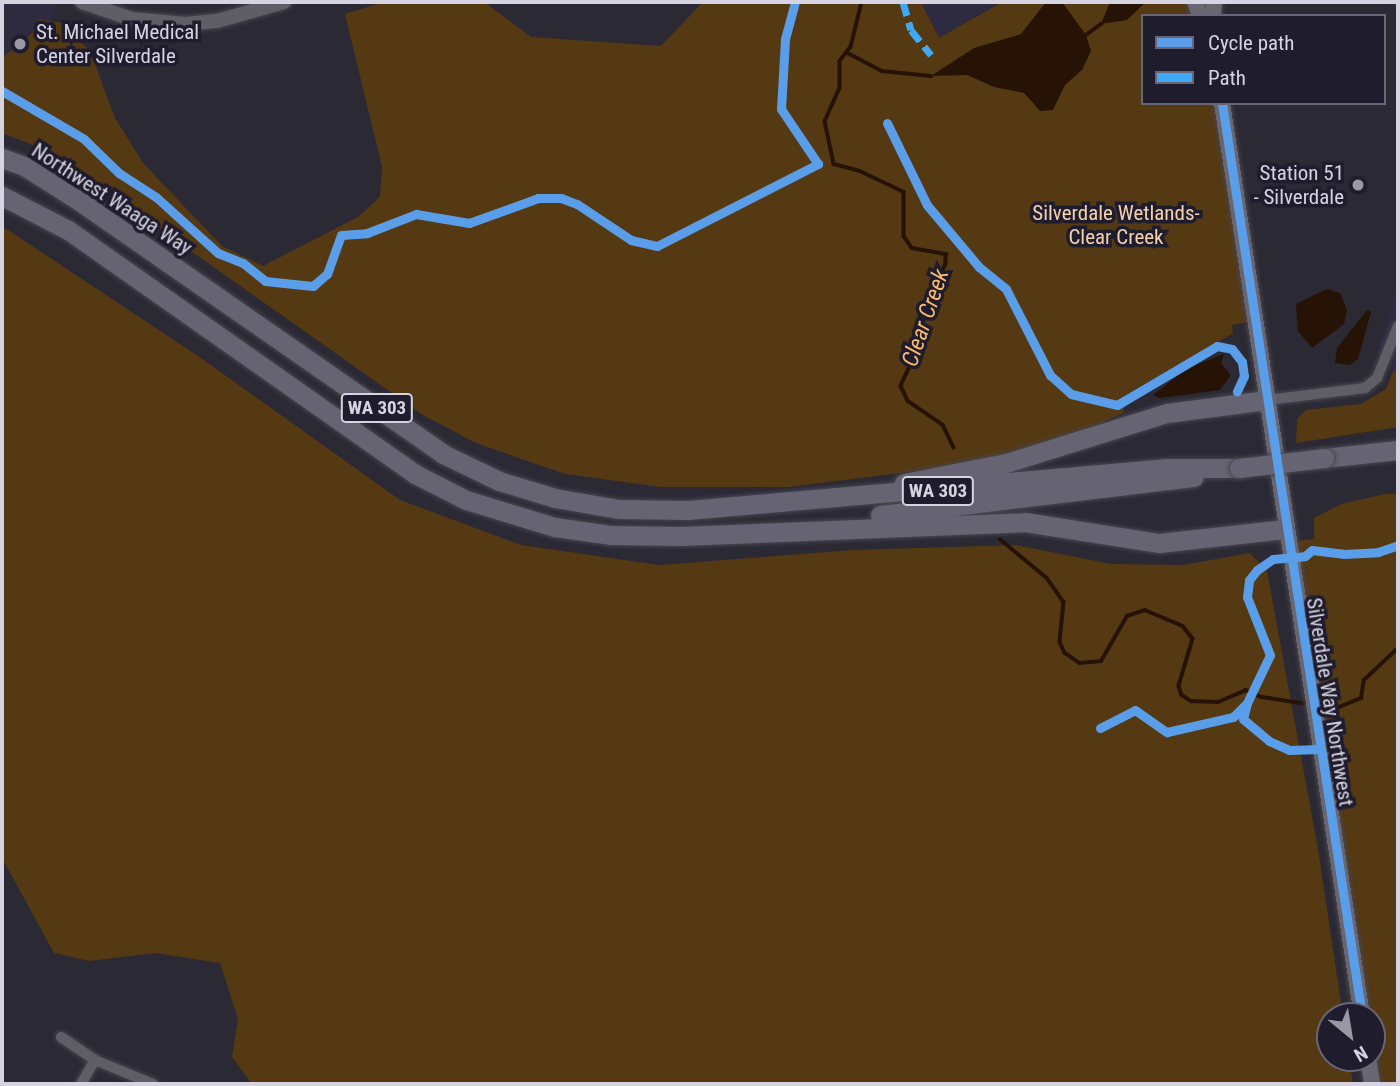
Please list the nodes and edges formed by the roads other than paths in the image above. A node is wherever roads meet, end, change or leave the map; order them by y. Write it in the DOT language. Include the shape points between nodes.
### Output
graph roads {
  1 [pos="82,2"];
  2 [pos="284,2"];
  3 [pos="1222,105"];
  4 [pos="2,158"];
  5 [pos="2,196"];
  6 [pos="1398,326"];
  7 [pos="1267,400"];
  8 [pos="1398,450"];
  9 [pos="1239,468"];
  10 [pos="804,502"];
  11 [pos="1285,529"];
  12 [pos="761,530"];
  13 [pos="1360,1002"];
  14 [pos="61,1037"];
  15 [pos="94,1060"];
  16 [pos="81,1084"];
  17 [pos="153,1084"];
  1 -- 2 [label="street" via="132,19 186,24 217,22"];
  3 -- 7 [label="main road, Silverdale Way Northwest"];
  4 -- 10 [label="highway, Northwest Waaga Way / WA 303" via="24,166 78,200 443,454 499,481 555,498 619,509 688,510"];
  5 -- 12 [label="highway, WA 303" via="68,230 359,439 467,500 555,527 611,535"];
  6 -- 7 [label="street" via="1377,378 1365,388"];
  7 -- 10 [label="highway" via="1167,413 1006,463"];
  7 -- 11 [label="main road, Silverdale Way Northwest"];
  8 -- 9 [label="highway, WA 303, bridge"];
  9 -- 10 [label="highway, WA 303" via="1165,468"];
  9 -- 12 [label="highway, WA 303" via="1164,483"];
  11 -- 12 [label="highway" via="1159,543 1024,522"];
  11 -- 13 [label="main road, Silverdale Way Northwest"];
  14 -- 15 [label="street"];
  15 -- 16 [label="street"];
  15 -- 17 [label="street"];
}
